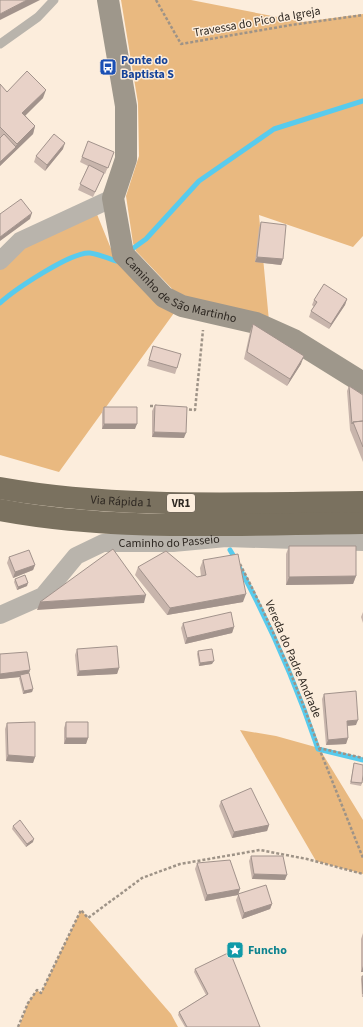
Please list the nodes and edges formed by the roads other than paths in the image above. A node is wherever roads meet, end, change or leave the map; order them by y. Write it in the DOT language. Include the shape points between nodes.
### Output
graph roads {
  1 [pos="54,0"];
  2 [pos="108,0"];
  3 [pos="0,44"];
  4 [pos="113,198"];
  5 [pos="0,261"];
  6 [pos="363,383"];
  7 [pos="0,488"];
  8 [pos="363,502"];
  9 [pos="0,510"];
  10 [pos="363,523"];
  11 [pos="363,542"];
  12 [pos="0,615"];
  1 -- 3 [label="lane" via="38,17"];
  2 -- 4 [label="street, Caminho de São Martinho" via="126,106 126,159"];
  4 -- 5 [label="street" via="20,241"];
  4 -- 6 [label="street, Caminho de São Martinho" via="124,254 164,297 182,306 256,323 294,340"];
  7 -- 8 [label="highway, Via Rápida 1 / VR1" via="68,498 121,502"];
  9 -- 10 [label="highway, Via Rápida 1 / VR1" via="130,524"];
  11 -- 12 [label="street, Caminho do Passeio" via="226,538 173,543 103,543 76,556 42,596"];
}
